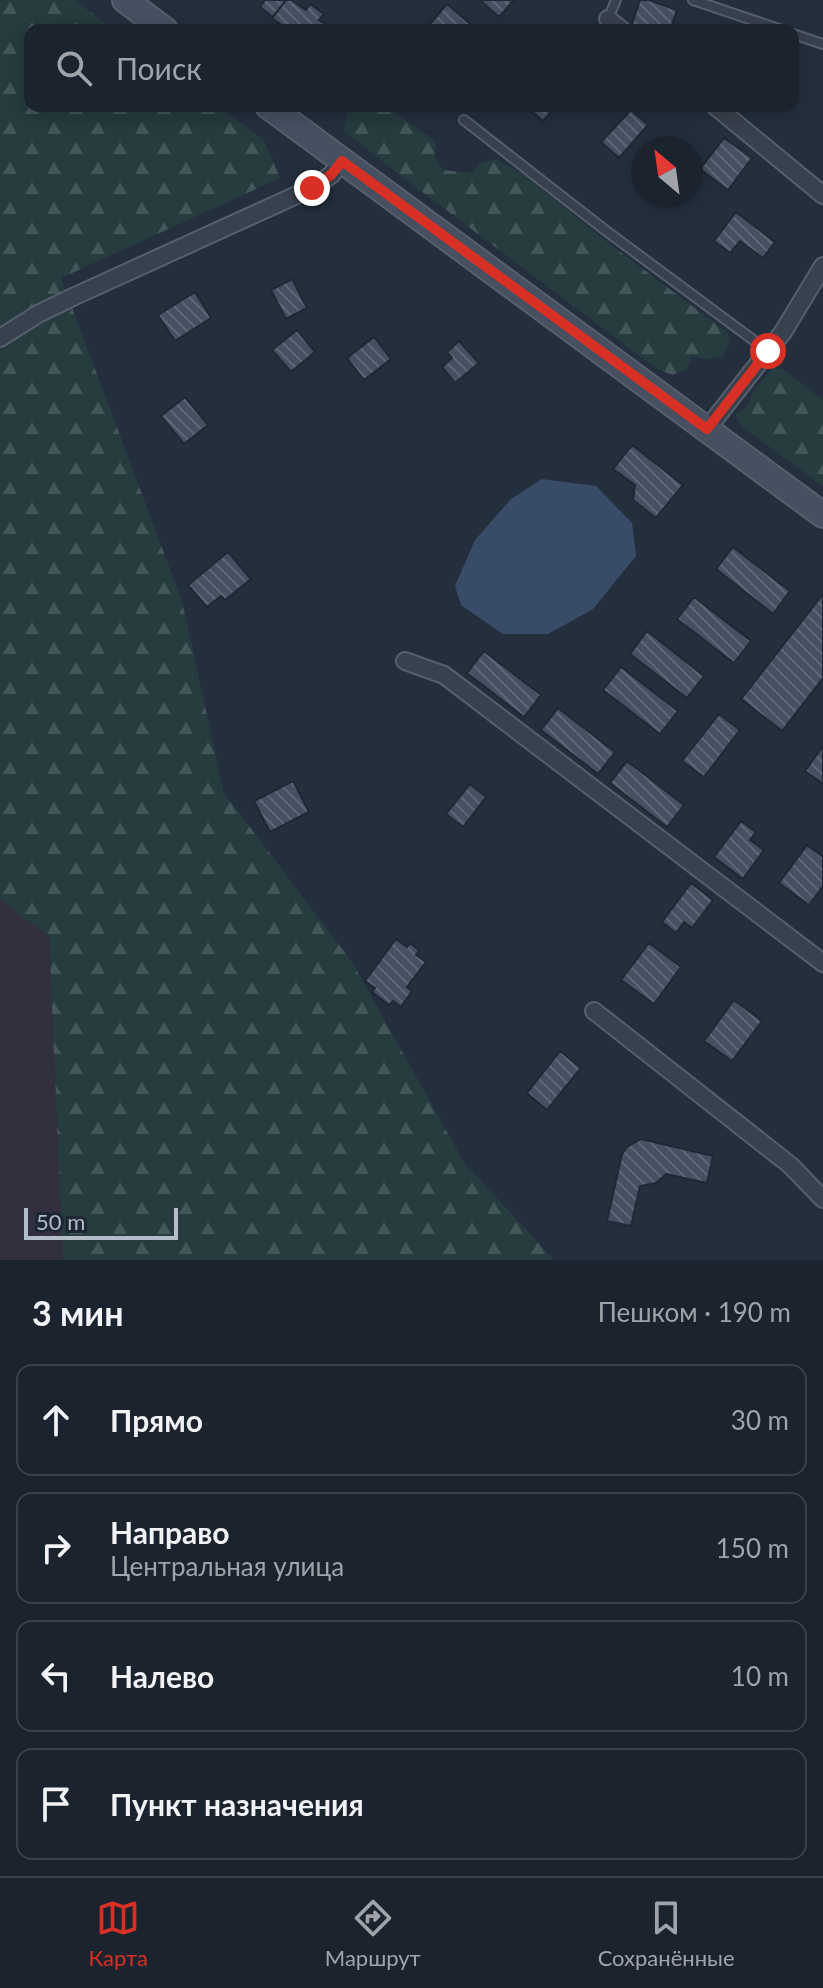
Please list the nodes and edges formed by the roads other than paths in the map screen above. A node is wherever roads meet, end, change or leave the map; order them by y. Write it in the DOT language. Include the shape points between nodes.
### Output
graph roads {
  1 [pos="125,0"];
  2 [pos="616,0"];
  3 [pos="693,0"];
  4 [pos="608,19"];
  5 [pos="157,24"];
  6 [pos="614,24"];
  7 [pos="764,24"];
  8 [pos="799,36"];
  9 [pos="823,44"];
  10 [pos="276,112"];
  11 [pos="722,112"];
  12 [pos="464,120"];
  13 [pos="342,161"];
  14 [pos="823,195"];
  15 [pos="823,266"];
  16 [pos="0,338"];
  17 [pos="768,351"];
  18 [pos="707,429"];
  19 [pos="823,515"];
  20 [pos="405,661"];
  21 [pos="823,963"];
  22 [pos="594,1011"];
  23 [pos="823,1199"];
  1 -- 5 [label="main road"];
  2 -- 4 [label="lane"];
  3 -- 7 [label="lane"];
  4 -- 6 [label="street"];
  8 -- 9 [label="lane"];
  10 -- 13 [label="main road"];
  11 -- 14 [label="street"];
  12 -- 17 [label="lane"];
  13 -- 16 [label="street" via="312,188 75,296"];
  13 -- 18 [label="main road"];
  15 -- 17 [label="street"];
  17 -- 18 [label="street"];
  18 -- 19 [label="main road"];
  20 -- 21 [label="street" via="444,675"];
  22 -- 23 [label="street" via="790,1165"];
}
